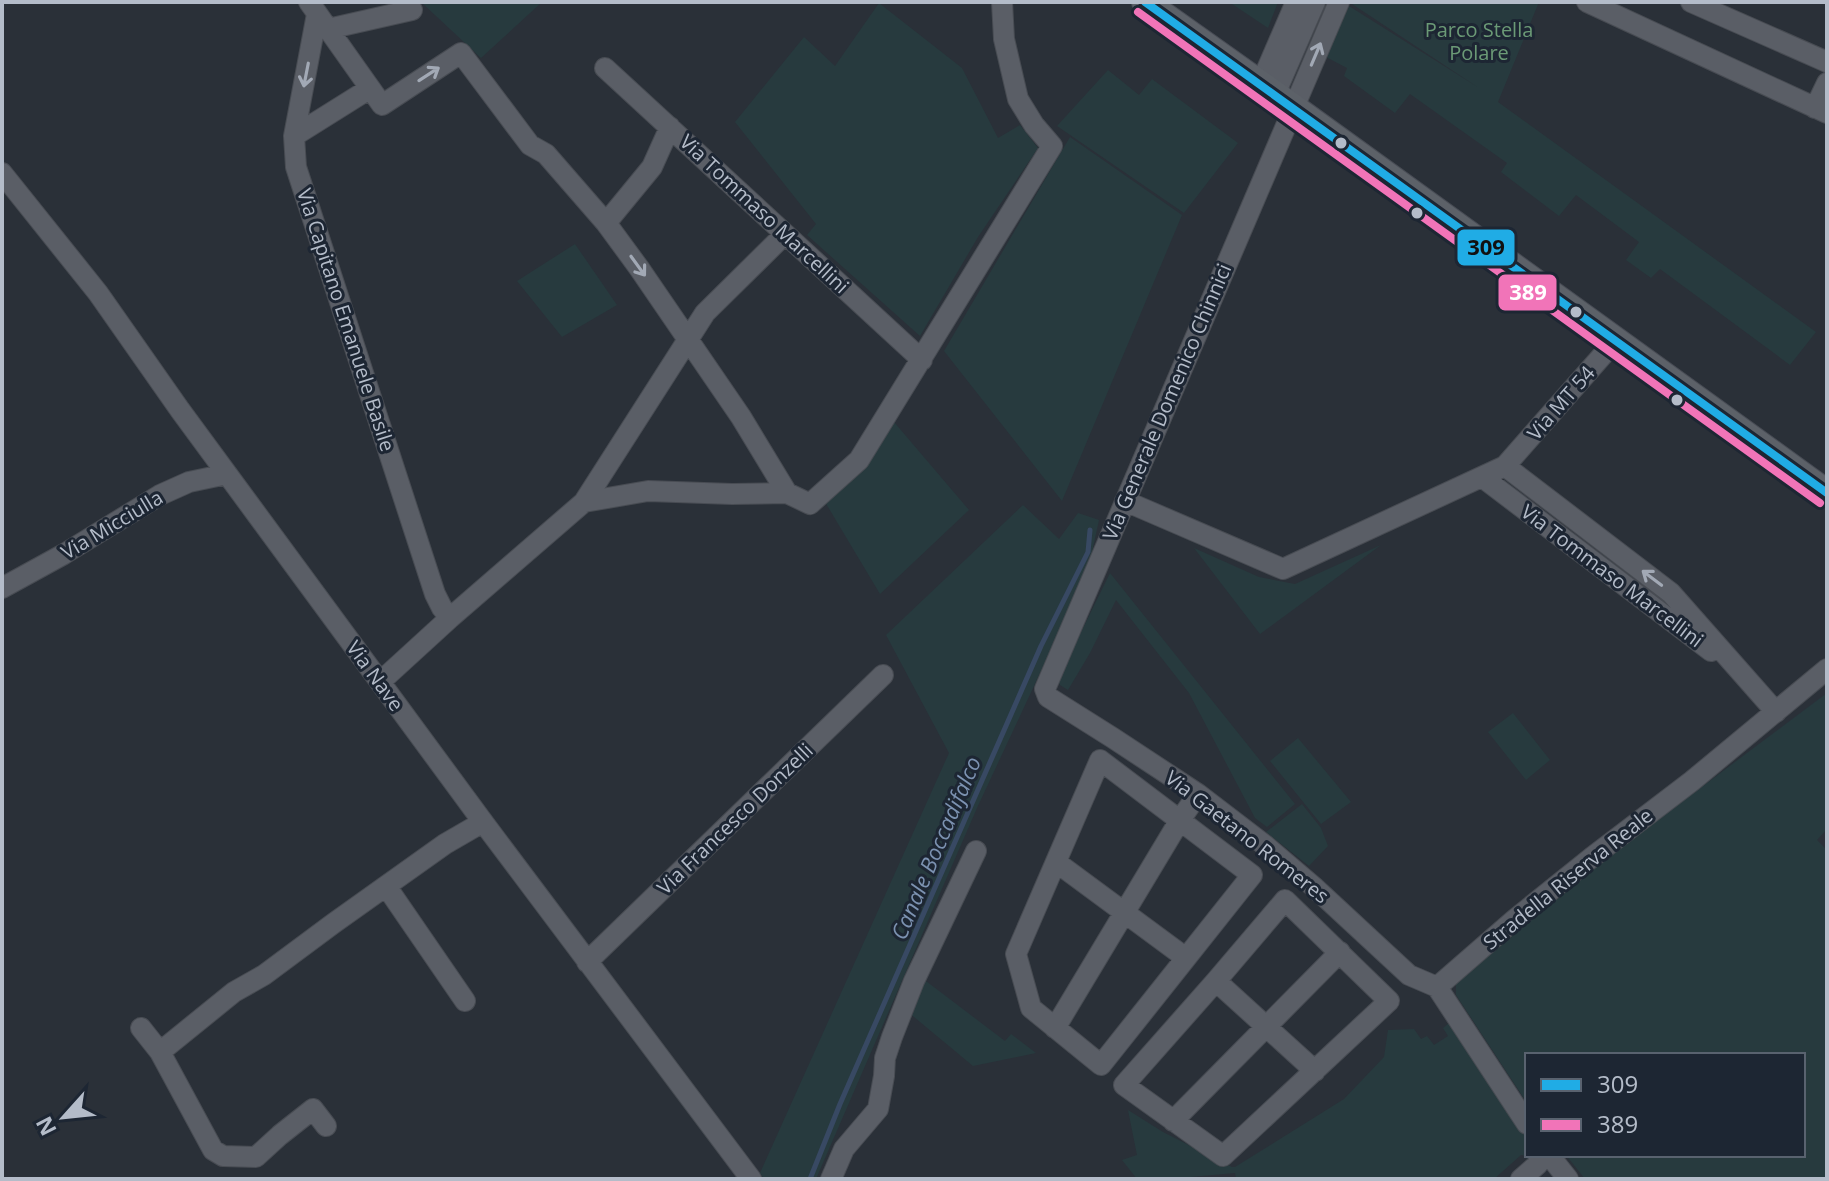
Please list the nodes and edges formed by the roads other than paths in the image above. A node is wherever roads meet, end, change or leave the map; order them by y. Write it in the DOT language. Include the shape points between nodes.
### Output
graph roads {
  1 [pos="1002,2"];
  2 [pos="1145,2"];
  3 [pos="1296,2"];
  4 [pos="1315,2"];
  5 [pos="1339,2"];
  6 [pos="1587,2"];
  7 [pos="1691,2"];
  8 [pos="412,10"];
  9 [pos="318,15"];
  10 [pos="1827,62"];
  11 [pos="605,68"];
  12 [pos="1827,83"];
  13 [pos="369,89"];
  14 [pos="1276,95"];
  15 [pos="1821,111"];
  16 [pos="670,127"];
  17 [pos="294,136"];
  18 [pos="2,173"];
  19 [pos="606,223"];
  20 [pos="785,234"];
  21 [pos="689,340"];
  22 [pos="1616,340"];
  23 [pos="922,360"];
  24 [pos="1505,466"];
  25 [pos="227,474"];
  26 [pos="1482,477"];
  27 [pos="787,493"];
  28 [pos="1827,493"];
  29 [pos="1125,501"];
  30 [pos="584,502"];
  31 [pos="2,588"];
  32 [pos="450,618"];
  33 [pos="1827,669"];
  34 [pos="883,675"];
  35 [pos="1743,675"];
  36 [pos="380,682"];
  37 [pos="1048,697"];
  38 [pos="1776,712"];
  39 [pos="1198,794"];
  40 [pos="1180,820"];
  41 [pos="483,822"];
  42 [pos="976,851"];
  43 [pos="1056,862"];
  44 [pos="386,886"];
  45 [pos="1125,912"];
  46 [pos="1367,937"];
  47 [pos="1344,956"];
  48 [pos="1186,958"];
  49 [pos="587,962"];
  50 [pos="1216,981"];
  51 [pos="1437,987"];
  52 [pos="465,1001"];
  53 [pos="1266,1026"];
  54 [pos="141,1028"];
  55 [pos="1055,1028"];
  56 [pos="160,1052"];
  57 [pos="1315,1071"];
  58 [pos="1173,1121"];
  59 [pos="1525,1121"];
  60 [pos="326,1126"];
  61 [pos="1539,1157"];
  62 [pos="1551,1157"];
  63 [pos="751,1179"];
  64 [pos="831,1179"];
  65 [pos="1521,1179"];
  66 [pos="1568,1179"];
  1 -- 23 [label="street" via="1004,39 1018,99 1052,146"];
  2 -- 14 [label="main road"];
  3 -- 14 [label="street"];
  4 -- 14 [label="street"];
  14 -- 5 [label="street, one-way"];
  6 -- 15 [label="street"];
  7 -- 10 [label="street"];
  8 -- 9 [label="street"];
  9 -- 13 [label="street"];
  9 -- 17 [label="street, Via Capitano Emanuele Basile, one-way"];
  11 -- 16 [label="street, Via Tommaso Marcellini"];
  12 -- 15 [label="street"];
  13 -- 17 [label="street"];
  13 -- 19 [label="street, one-way" via="382,105 461,53 530,145 546,154"];
  14 -- 22 [label="main road"];
  14 -- 29 [label="street, Via Generale Domenico Chinnici"];
  16 -- 19 [label="street" via="652,167"];
  16 -- 20 [label="street, Via Tommaso Marcellini"];
  17 -- 32 [label="street, Via Capitano Emanuele Basile" via="296,167 435,594"];
  18 -- 25 [label="street, Via Nave" via="98,293"];
  19 -- 21 [label="street, one-way"];
  20 -- 21 [label="street" via="705,313"];
  20 -- 23 [label="street, Via Tommaso Marcellini"];
  21 -- 27 [label="street"];
  21 -- 30 [label="street"];
  22 -- 24 [label="street, Via MT 54"];
  22 -- 28 [label="main road"];
  23 -- 27 [label="street" via="859,460 810,504"];
  24 -- 26 [label="street"];
  35 -- 24 [label="street, Via Tommaso Marcellini, one-way" via="1671,593"];
  25 -- 31 [label="street, Via Micciulla" via="160,495"];
  25 -- 36 [label="street, Via Nave"];
  26 -- 29 [label="street" via="1283,569"];
  26 -- 35 [label="street, Via Tommaso Marcellini"];
  27 -- 30 [label="street" via="648,491"];
  29 -- 37 [label="street, Via Generale Domenico Chinnici" via="1047,680"];
  30 -- 32 [label="street"];
  32 -- 36 [label="street"];
  33 -- 38 [label="street, Stradella Riserva Reale"];
  34 -- 49 [label="street, Via Francesco Donzelli"];
  35 -- 38 [label="street, Via Tommaso Marcellini"];
  36 -- 41 [label="street, Via Nave"];
  37 -- 39 [label="street, Via Gaetano Romeres"];
  38 -- 51 [label="street, Stradella Riserva Reale"];
  39 -- 40 [label="street"];
  39 -- 46 [label="street, Via Gaetano Romeres" via="1266,846"];
  40 -- 43 [label="street" via="1100,760"];
  40 -- 45 [label="street"];
  40 -- 48 [label="street" via="1252,875"];
  41 -- 44 [label="street"];
  41 -- 49 [label="street, Via Nave"];
  42 -- 64 [label="street" via="892,1037 878,1109 844,1149"];
  43 -- 45 [label="street"];
  43 -- 55 [label="street" via="1016,954 1031,1008"];
  44 -- 52 [label="street"];
  44 -- 56 [label="street" via="234,992"];
  45 -- 48 [label="street"];
  45 -- 55 [label="street"];
  46 -- 47 [label="street"];
  46 -- 51 [label="street, Via Gaetano Romeres" via="1409,975"];
  47 -- 50 [label="street" via="1285,900"];
  47 -- 53 [label="street"];
  47 -- 57 [label="street" via="1389,1001"];
  48 -- 55 [label="street" via="1101,1065"];
  49 -- 63 [label="street, Via Nave"];
  50 -- 53 [label="street"];
  50 -- 58 [label="street" via="1124,1085"];
  51 -- 59 [label="street"];
  53 -- 57 [label="street"];
  53 -- 58 [label="street"];
  54 -- 56 [label="street"];
  56 -- 60 [label="street" via="213,1150 223,1156 256,1157 313,1109"];
  57 -- 58 [label="street" via="1223,1156"];
  61 -- 65 [label="street"];
  62 -- 66 [label="street"];
}
